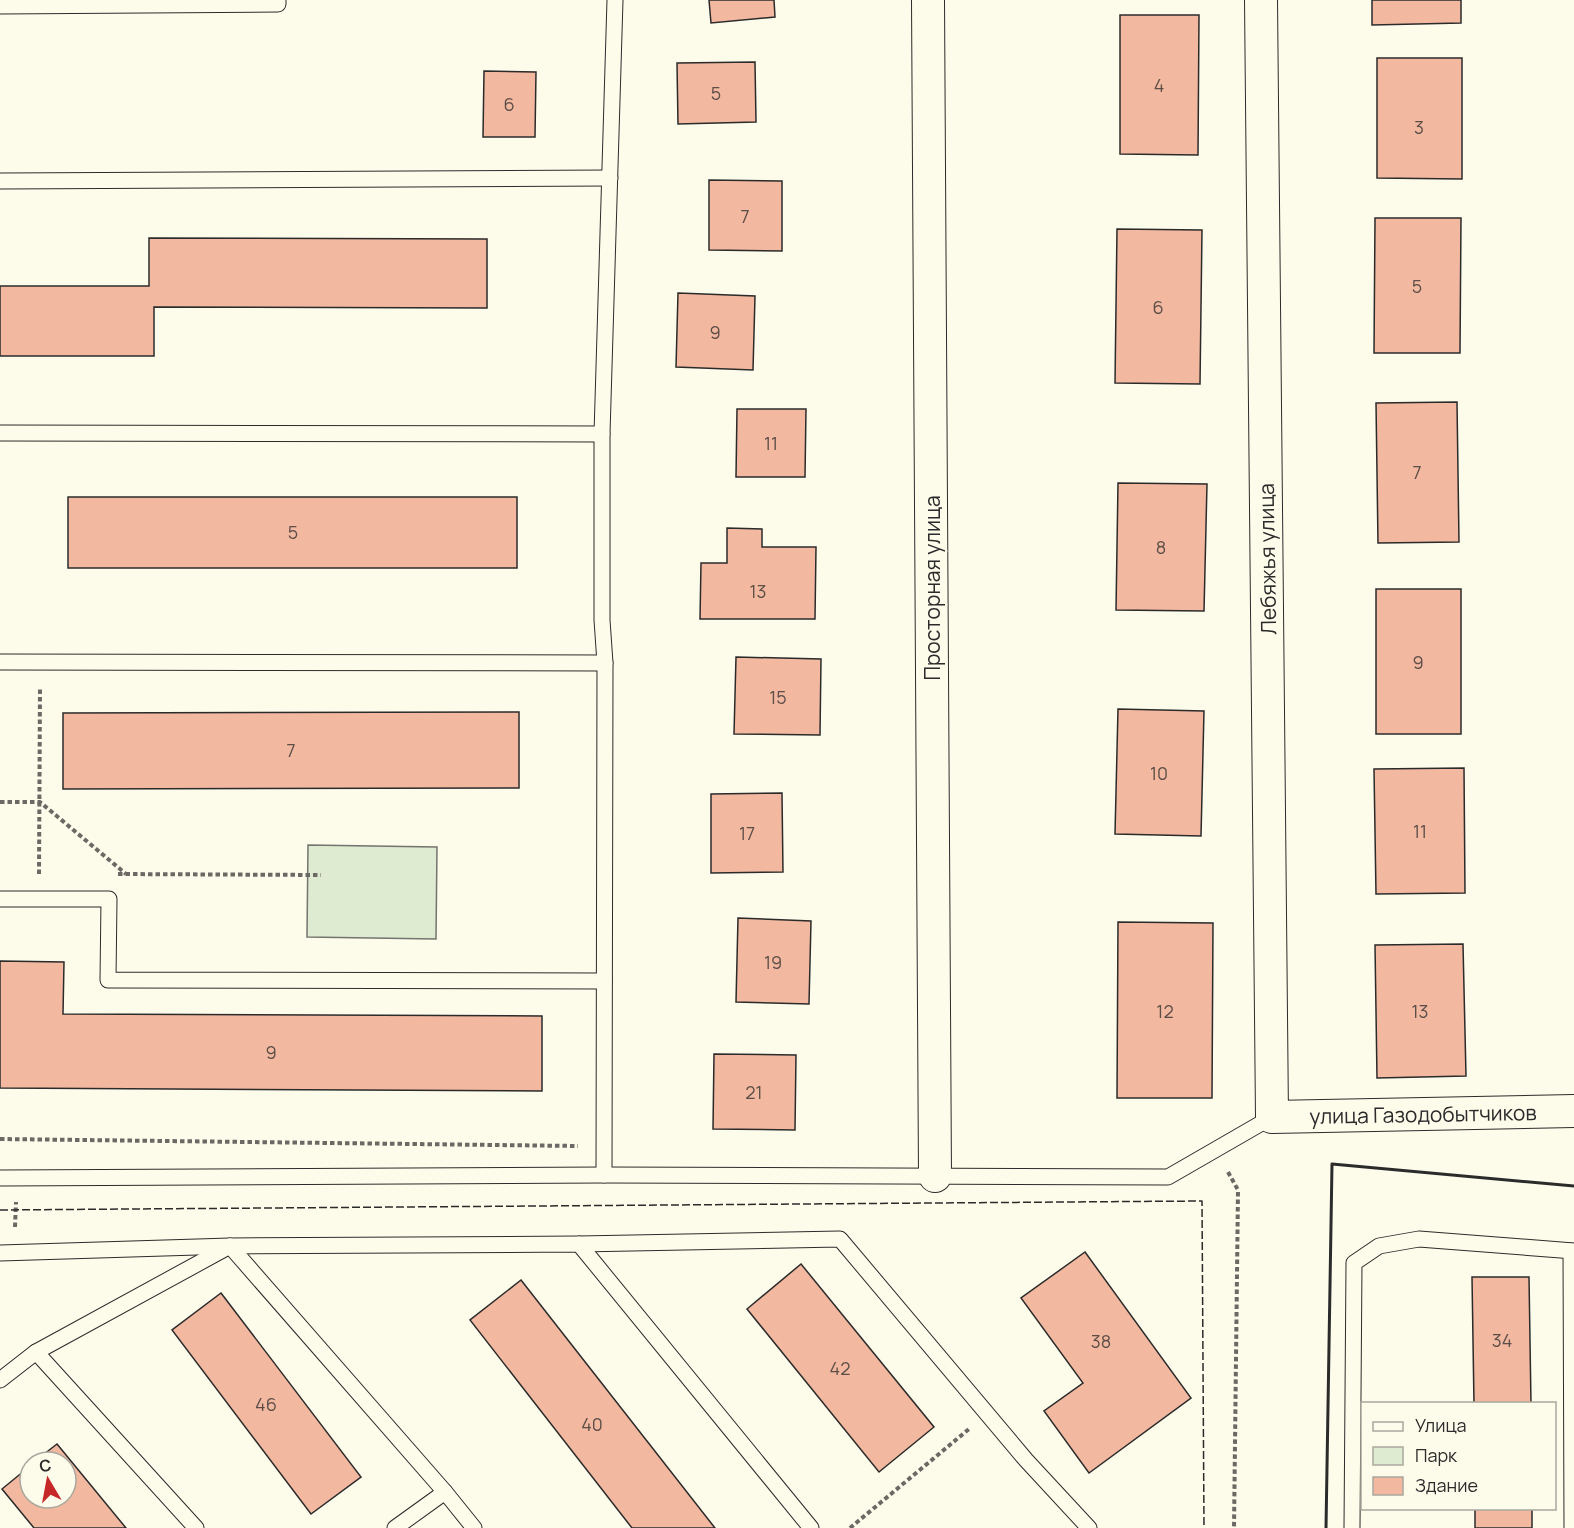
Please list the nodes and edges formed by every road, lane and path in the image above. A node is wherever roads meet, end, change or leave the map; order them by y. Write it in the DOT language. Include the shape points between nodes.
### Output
graph roads {
  1 [pos="278,0"];
  2 [pos="615,0"];
  3 [pos="928,0"];
  4 [pos="1261,0"];
  5 [pos="0,6"];
  6 [pos="610,178"];
  7 [pos="0,181"];
  8 [pos="0,433"];
  9 [pos="602,434"];
  10 [pos="0,662"];
  11 [pos="40,662"];
  12 [pos="605,663"];
  13 [pos="0,802"];
  14 [pos="40,802"];
  15 [pos="39,874"];
  16 [pos="50,874"];
  17 [pos="116,874"];
  18 [pos="126,874"];
  19 [pos="321,875"];
  20 [pos="0,899"];
  21 [pos="39,899"];
  22 [pos="604,981"];
  23 [pos="1574,1111"];
  24 [pos="1272,1117"];
  25 [pos="0,1139"];
  26 [pos="604,1146"];
  27 [pos="1215,1150"];
  28 [pos="604,1175"];
  29 [pos="935,1176"];
  30 [pos="0,1178"];
  31 [pos="16,1178"];
  32 [pos="579,1244"];
  33 [pos="230,1246"];
  34 [pos="1572,1251"];
  35 [pos="7,1252"];
  36 [pos="36,1352"];
  37 [pos="0,1380"];
  38 [pos="987,1414"];
  39 [pos="445,1492"];
  40 [pos="196,1528"];
  41 [pos="395,1528"];
  42 [pos="474,1528"];
  43 [pos="811,1528"];
  44 [pos="850,1528"];
  45 [pos="1089,1528"];
  46 [pos="1233,1528"];
  47 [pos="1352,1528"];
  48 [pos="1572,1528"];
  1 -- 5 [label="lane"];
  2 -- 6 [label="lane"];
  3 -- 29 [label="street, Просторная улица"];
  4 -- 24 [label="street, Лебяжья улица"];
  6 -- 7 [label="lane"];
  6 -- 9 [label="lane"];
  8 -- 9 [label="lane"];
  9 -- 12 [label="lane"];
  10 -- 11 [label="lane"];
  11 -- 12 [label="lane"];
  11 -- 14 [label="path"];
  12 -- 22 [label="lane"];
  13 -- 14 [label="path"];
  14 -- 15 [label="path"];
  14 -- 18 [label="path"];
  15 -- 16 [label="path"];
  15 -- 21 [label="path"];
  17 -- 18 [label="path"];
  18 -- 19 [label="path"];
  20 -- 21 [label="lane"];
  21 -- 22 [label="lane" via="109,899 108,980"];
  22 -- 26 [label="lane"];
  23 -- 24 [label="street, улица Газодобытчиков"];
  24 -- 27 [label="lane"];
  25 -- 26 [label="path"];
  26 -- 28 [label="lane"];
  27 -- 29 [label="lane" via="1168,1177"];
  27 -- 46 [label="path" via="1238,1190"];
  28 -- 29 [label="lane"];
  28 -- 31 [label="lane"];
  30 -- 31 [label="lane"];
  31 -- 35 [label="path"];
  32 -- 33 [label="lane"];
  32 -- 38 [label="lane" via="840,1239"];
  32 -- 43 [label="lane"];
  33 -- 35 [label="lane"];
  33 -- 36 [label="lane"];
  33 -- 39 [label="lane"];
  34 -- 47 [label="lane" via="1419,1239 1379,1246 1354,1263"];
  34 -- 48 [label="lane"];
  36 -- 37 [label="lane"];
  36 -- 40 [label="lane"];
  38 -- 44 [label="path"];
  38 -- 45 [label="lane"];
  39 -- 41 [label="lane"];
  39 -- 42 [label="lane"];
}
